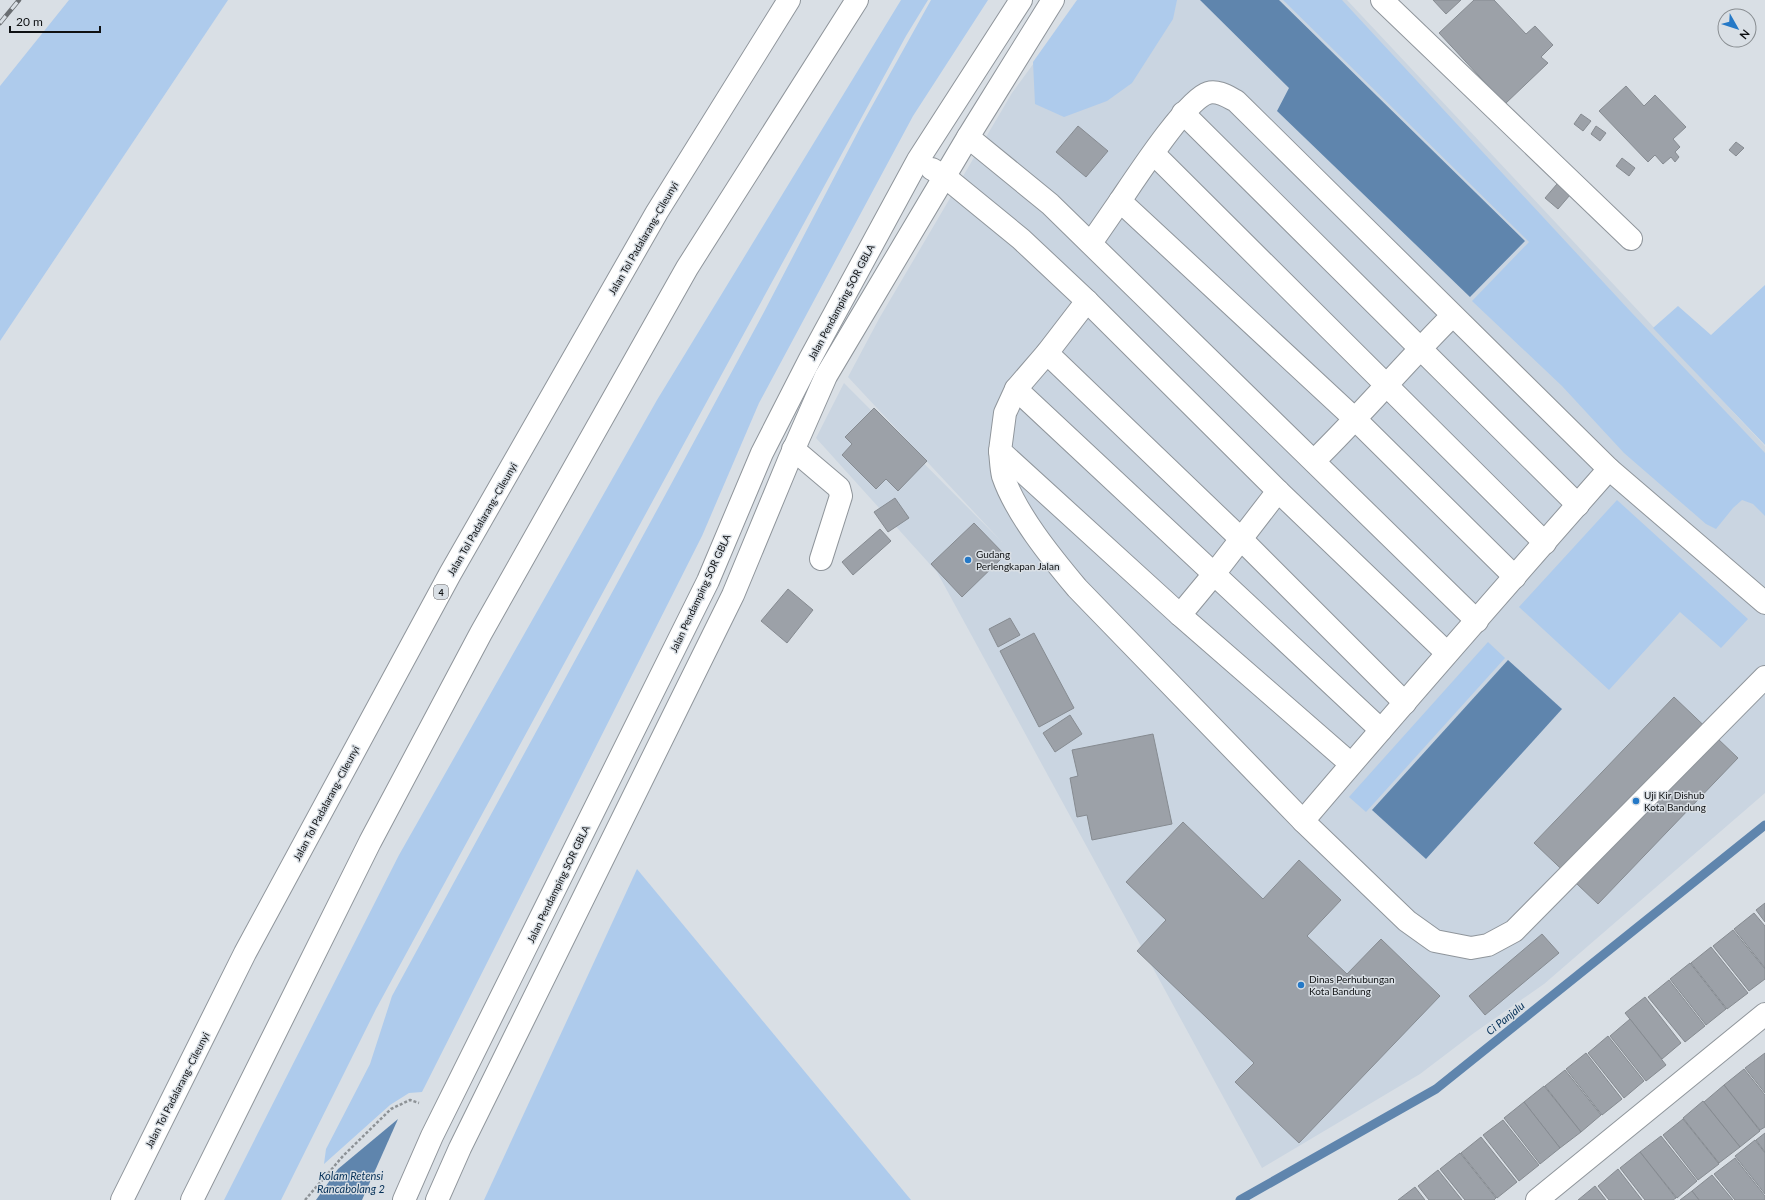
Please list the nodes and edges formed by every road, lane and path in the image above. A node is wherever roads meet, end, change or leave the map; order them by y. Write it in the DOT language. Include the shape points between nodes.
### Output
graph roads {
  1 [pos="789,0"];
  2 [pos="857,0"];
  3 [pos="1021,0"];
  4 [pos="1052,0"];
  5 [pos="1382,0"];
  6 [pos="1183,113"];
  7 [pos="968,137"];
  8 [pos="1154,154"];
  9 [pos="918,160"];
  10 [pos="944,176"];
  11 [pos="1120,201"];
  12 [pos="1631,239"];
  13 [pos="1091,243"];
  14 [pos="1087,301"];
  15 [pos="1452,316"];
  16 [pos="1420,348"];
  17 [pos="1047,353"];
  18 [pos="1387,386"];
  19 [pos="1016,390"];
  20 [pos="1356,420"];
  21 [pos="794,449"];
  22 [pos="1000,451"];
  23 [pos="1314,461"];
  24 [pos="1609,469"];
  25 [pos="1278,491"];
  26 [pos="1578,505"];
  27 [pos="1241,539"];
  28 [pos="1545,543"];
  29 [pos="821,559"];
  30 [pos="1214,574"];
  31 [pos="1515,577"];
  32 [pos="1765,603"];
  33 [pos="1180,615"];
  34 [pos="1477,620"];
  35 [pos="1447,653"];
  36 [pos="1765,677"];
  37 [pos="1405,703"];
  38 [pos="1382,730"];
  39 [pos="1351,764"];
  40 [pos="1303,821"];
  41 [pos="1765,1014"];
  42 [pos="444,1111"];
  43 [pos="122,1200"];
  44 [pos="192,1200"];
  45 [pos="305,1200"];
  46 [pos="404,1200"];
  47 [pos="437,1200"];
  48 [pos="1537,1200"];
  1 -- 43 [label="main road, Jalan Tol Padalarang–Cileunyi / 4" via="657,212 450,574 245,953"];
  2 -- 44 [label="main road" via="687,268 482,633 370,842"];
  3 -- 9 [label="main road, Jalan Pendamping SOR GBLA"];
  4 -- 7 [label="main road"];
  5 -- 12 [label="main road"];
  6 -- 8 [label="main road"];
  6 -- 15 [label="main road" via="1198,97 1209,92 1236,101"];
  6 -- 16 [label="main road"];
  7 -- 10 [label="main road"];
  7 -- 13 [label="main road" via="1050,204"];
  8 -- 11 [label="main road"];
  8 -- 18 [label="main road"];
  9 -- 10 [label="main road"];
  9 -- 42 [label="main road, Jalan Pendamping SOR GBLA" via="762,453 708,581"];
  10 -- 14 [label="main road" via="1021,239"];
  10 -- 21 [label="main road" via="826,376"];
  11 -- 13 [label="main road"];
  11 -- 20 [label="main road"];
  13 -- 23 [label="main road"];
  14 -- 17 [label="main road"];
  14 -- 25 [label="main road"];
  15 -- 16 [label="main road"];
  15 -- 24 [label="main road"];
  16 -- 18 [label="main road"];
  16 -- 26 [label="main road"];
  17 -- 19 [label="main road"];
  17 -- 27 [label="main road"];
  18 -- 20 [label="main road"];
  18 -- 28 [label="main road"];
  19 -- 22 [label="main road" via="1005,413"];
  19 -- 30 [label="main road"];
  20 -- 23 [label="main road"];
  20 -- 31 [label="main road"];
  21 -- 29 [label="main road" via="839,488 841,496"];
  21 -- 47 [label="main road" via="733,595 460,1148"];
  22 -- 33 [label="main road"];
  22 -- 40 [label="main road" via="1003,474 1010,492 1035,534 1077,588"];
  23 -- 34 [label="main road"];
  24 -- 26 [label="main road"];
  24 -- 32 [label="main road"];
  25 -- 27 [label="main road"];
  25 -- 35 [label="main road"];
  26 -- 28 [label="main road"];
  27 -- 30 [label="main road"];
  27 -- 37 [label="main road"];
  28 -- 31 [label="main road"];
  30 -- 33 [label="main road"];
  30 -- 38 [label="main road"];
  31 -- 34 [label="main road"];
  33 -- 39 [label="main road"];
  34 -- 35 [label="main road"];
  35 -- 37 [label="main road"];
  36 -- 40 [label="main road" via="1514,931 1488,945 1471,948 1434,941 1407,921"];
  37 -- 38 [label="main road"];
  38 -- 39 [label="main road"];
  39 -- 40 [label="main road"];
  41 -- 48 [label="main road"];
  42 -- 45 [label="path" via="410,1100 391,1109 343,1156"];
  42 -- 46 [label="main road, Jalan Pendamping SOR GBLA"];
}
